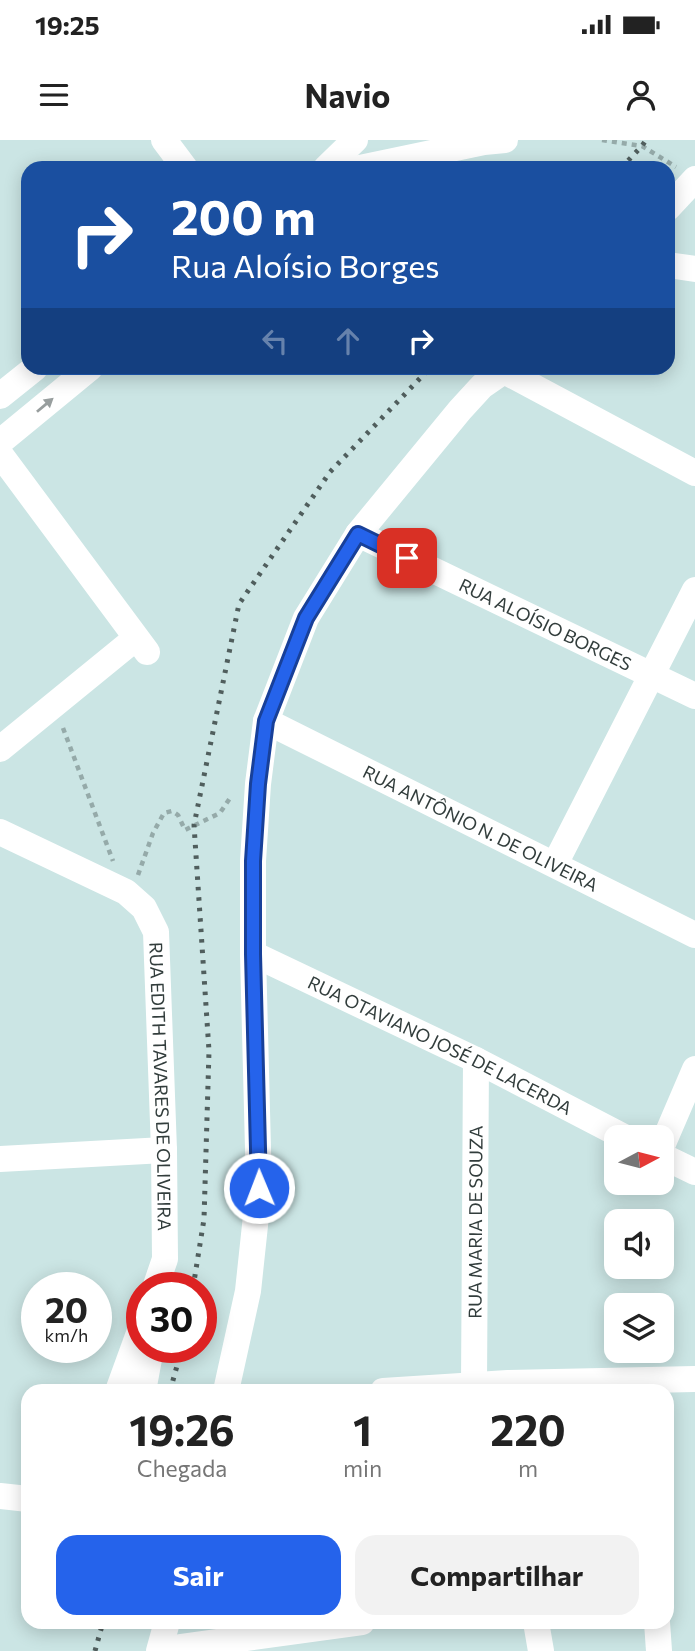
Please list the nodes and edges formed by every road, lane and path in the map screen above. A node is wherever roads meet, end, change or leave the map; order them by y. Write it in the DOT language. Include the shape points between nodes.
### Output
graph roads {
  1 [pos="355,140"];
  2 [pos="505,140"];
  3 [pos="602,140"];
  4 [pos="333,161"];
  5 [pos="393,161"];
  6 [pos="667,161"];
  7 [pos="675,166"];
  8 [pos="690,175"];
  9 [pos="675,198"];
  10 [pos="675,266"];
  11 [pos="695,269"];
  12 [pos="26,375"];
  13 [pos="81,375"];
  14 [pos="498,375"];
  15 [pos="517,375"];
  16 [pos="0,396"];
  17 [pos="0,442"];
  18 [pos="0,454"];
  19 [pos="695,473"];
  20 [pos="358,534"];
  21 [pos="695,590"];
  22 [pos="651,675"];
  23 [pos="695,696"];
  24 [pos="55,704"];
  25 [pos="266,721"];
  26 [pos="0,749"];
  27 [pos="260,762"];
  28 [pos="0,832"];
  29 [pos="555,864"];
  30 [pos="125,891"];
  31 [pos="695,935"];
  32 [pos="253,954"];
  33 [pos="476,1060"];
  34 [pos="695,1069"];
  35 [pos="671,1125"];
  36 [pos="604,1127"];
  37 [pos="164,1150"];
  38 [pos="0,1159"];
  39 [pos="674,1162"];
  40 [pos="695,1172"];
  41 [pos="165,1259"];
  42 [pos="161,1272"];
  43 [pos="163,1272"];
  44 [pos="128,1363"];
  45 [pos="148,1363"];
  46 [pos="695,1379"];
  47 [pos="121,1384"];
  48 [pos="144,1384"];
  49 [pos="228,1384"];
  50 [pos="474,1384"];
  51 [pos="578,1384"];
  52 [pos="0,1496"];
  53 [pos="21,1498"];
  54 [pos="165,1629"];
  55 [pos="312,1629"];
  56 [pos="537,1629"];
  57 [pos="657,1629"];
  58 [pos="160,1650"];
  59 [pos="541,1651"];
  60 [pos="659,1651"];
  1 -- 4 [label="street"];
  2 -- 5 [label="street"];
  3 -- 6 [label="path" via="642,146"];
  7 -- 8 [label="path"];
  8 -- 9 [label="street"];
  10 -- 11 [label="street"];
  12 -- 16 [label="street"];
  17 -- 13 [label="street, one-way"];
  14 -- 20 [label="street" via="460,410"];
  15 -- 19 [label="street"];
  18 -- 24 [label="street" via="141,645"];
  20 -- 22 [label="street, RUA ALOÍSIO BORGES"];
  20 -- 25 [label="street" via="306,618"];
  21 -- 22 [label="street"];
  22 -- 23 [label="street, RUA ALOÍSIO BORGES"];
  22 -- 29 [label="street"];
  24 -- 26 [label="street"];
  24 -- 30 [label="path"];
  25 -- 27 [label="street"];
  25 -- 29 [label="street, RUA ANTÔNIO N. DE OLIVEIRA"];
  27 -- 30 [label="path" via="220,813 185,830 177,815 164,813 137,879"];
  27 -- 32 [label="street"];
  28 -- 30 [label="street"];
  29 -- 31 [label="street, RUA ANTÔNIO N. DE OLIVEIRA"];
  30 -- 37 [label="street, RUA EDITH TAVARES DE OLIVEIRA" via="144,908 156,932"];
  32 -- 33 [label="street, RUA OTAVIANO JOSÉ DE LACERDA"];
  32 -- 49 [label="street" via="259,1188 248,1291"];
  33 -- 36 [label="street, RUA OTAVIANO JOSÉ DE LACERDA"];
  33 -- 50 [label="street, RUA MARIA DE SOUZA"];
  34 -- 35 [label="street"];
  37 -- 38 [label="street"];
  37 -- 41 [label="street, RUA EDITH TAVARES DE OLIVEIRA"];
  39 -- 40 [label="street"];
  41 -- 42 [label="street, RUA EDITH TAVARES DE OLIVEIRA"];
  41 -- 43 [label="street"];
  44 -- 47 [label="street"];
  45 -- 48 [label="street"];
  46 -- 51 [label="street"];
  52 -- 53 [label="street"];
  54 -- 58 [label="street"];
  55 -- 58 [label="street"];
  56 -- 59 [label="street"];
  57 -- 60 [label="street"];
}
